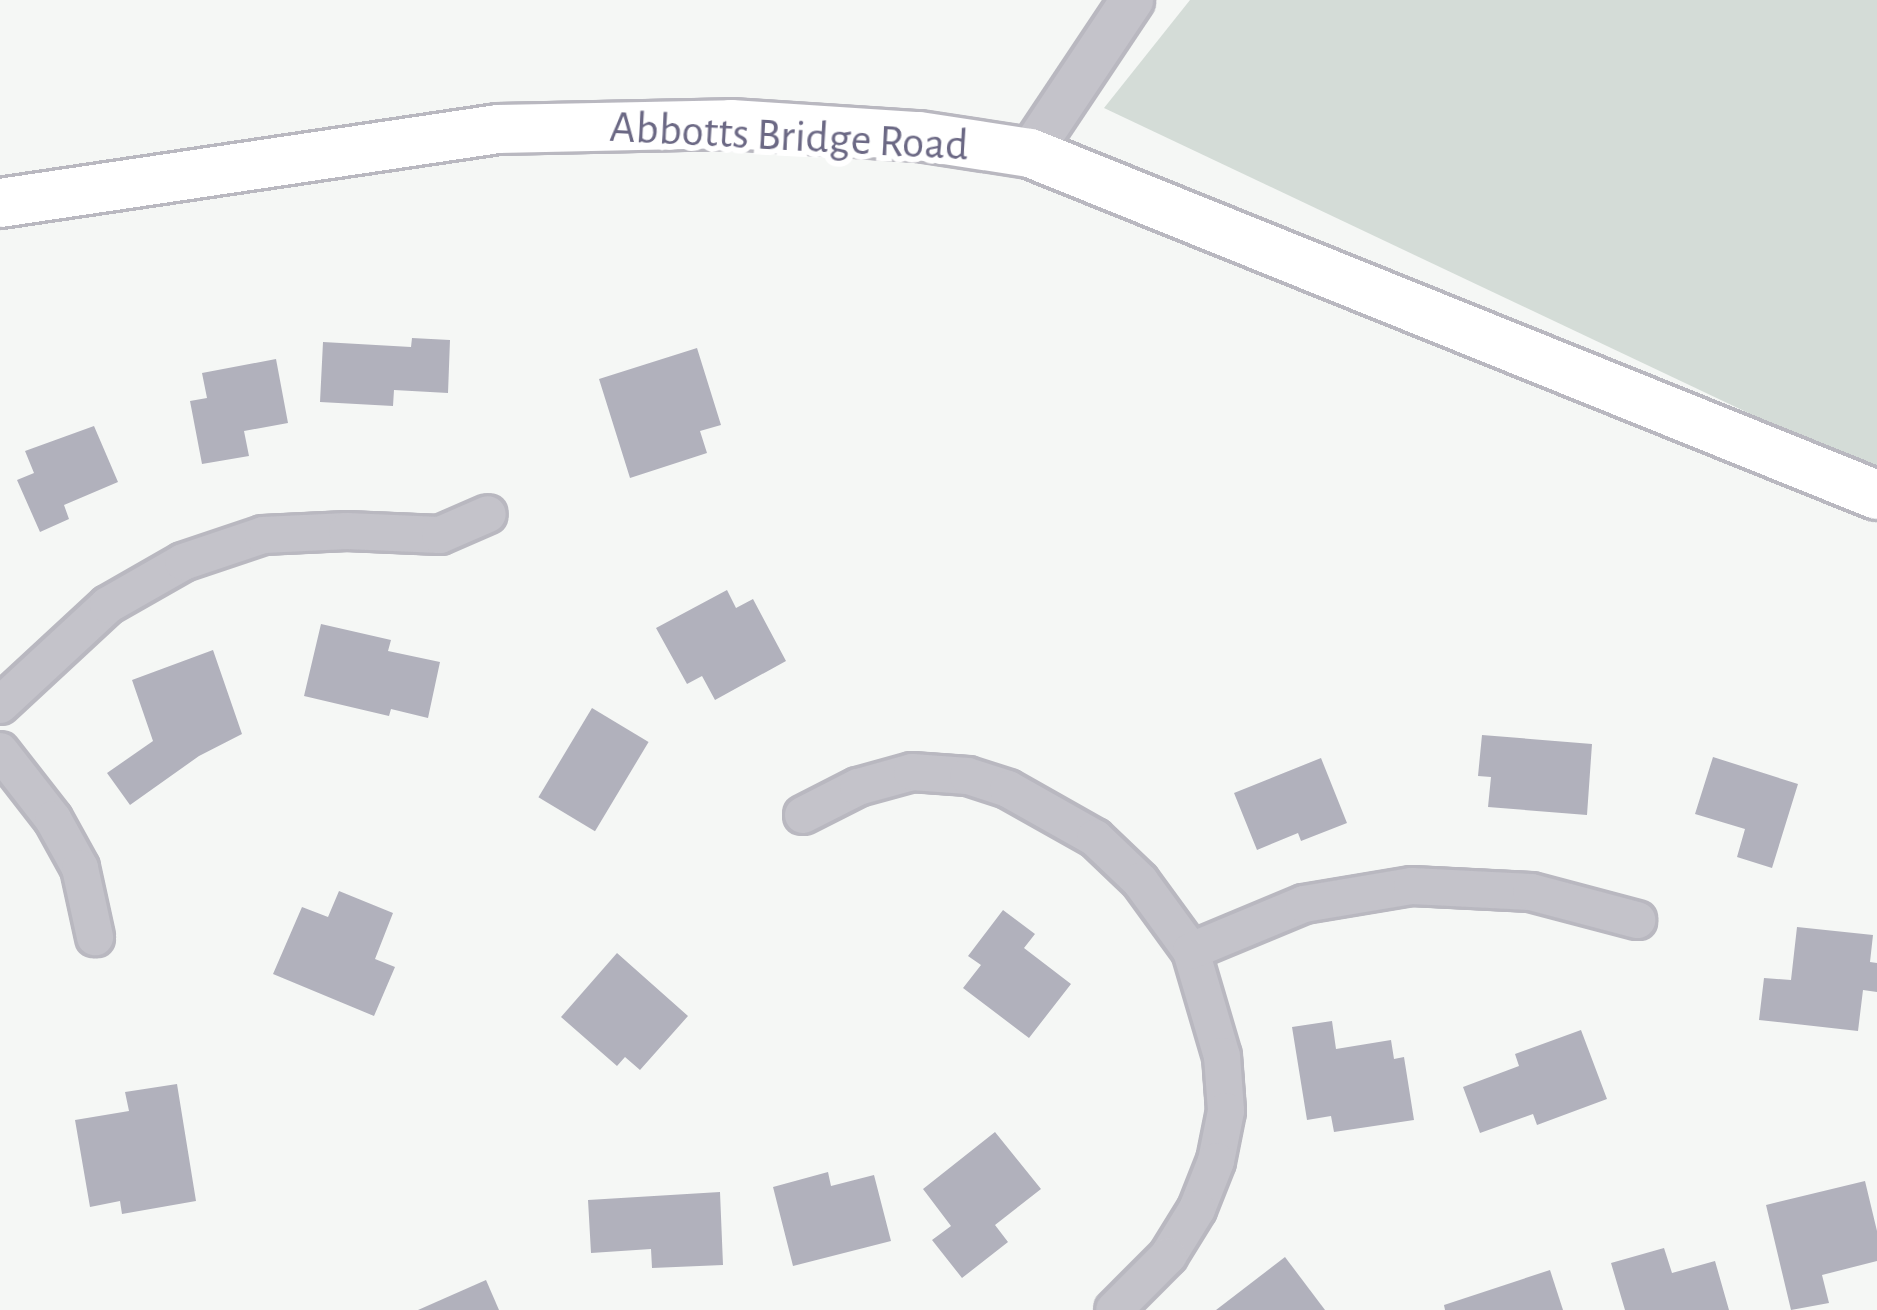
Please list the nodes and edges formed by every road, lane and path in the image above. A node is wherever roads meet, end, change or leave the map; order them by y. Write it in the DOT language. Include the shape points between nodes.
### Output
graph roads {
  1 [pos="1132,0"];
  2 [pos="1030,153"];
  3 [pos="0,203"];
  4 [pos="1877,495"];
  5 [pos="488,514"];
  6 [pos="0,705"];
  7 [pos="0,751"];
  8 [pos="803,814"];
  9 [pos="1636,920"];
  10 [pos="94,937"];
  11 [pos="1191,951"];
  12 [pos="1114,1310"];
  1 -- 2 [label="street"];
  2 -- 3 [label="main road, Abbotts Bridge Road" via="919,136 731,124 498,129"];
  2 -- 4 [label="main road, Abbotts Bridge Road"];
  5 -- 6 [label="street" via="440,536 263,535 184,562 108,605"];
  7 -- 10 [label="street" via="80,868"];
  8 -- 11 [label="street" via="912,772 968,776 1008,790 1095,838 1140,881"];
  9 -- 11 [label="street" via="1531,892 1412,886 1304,904"];
  11 -- 12 [label="street" via="1222,1056 1226,1111 1216,1161 1168,1256"];
}
